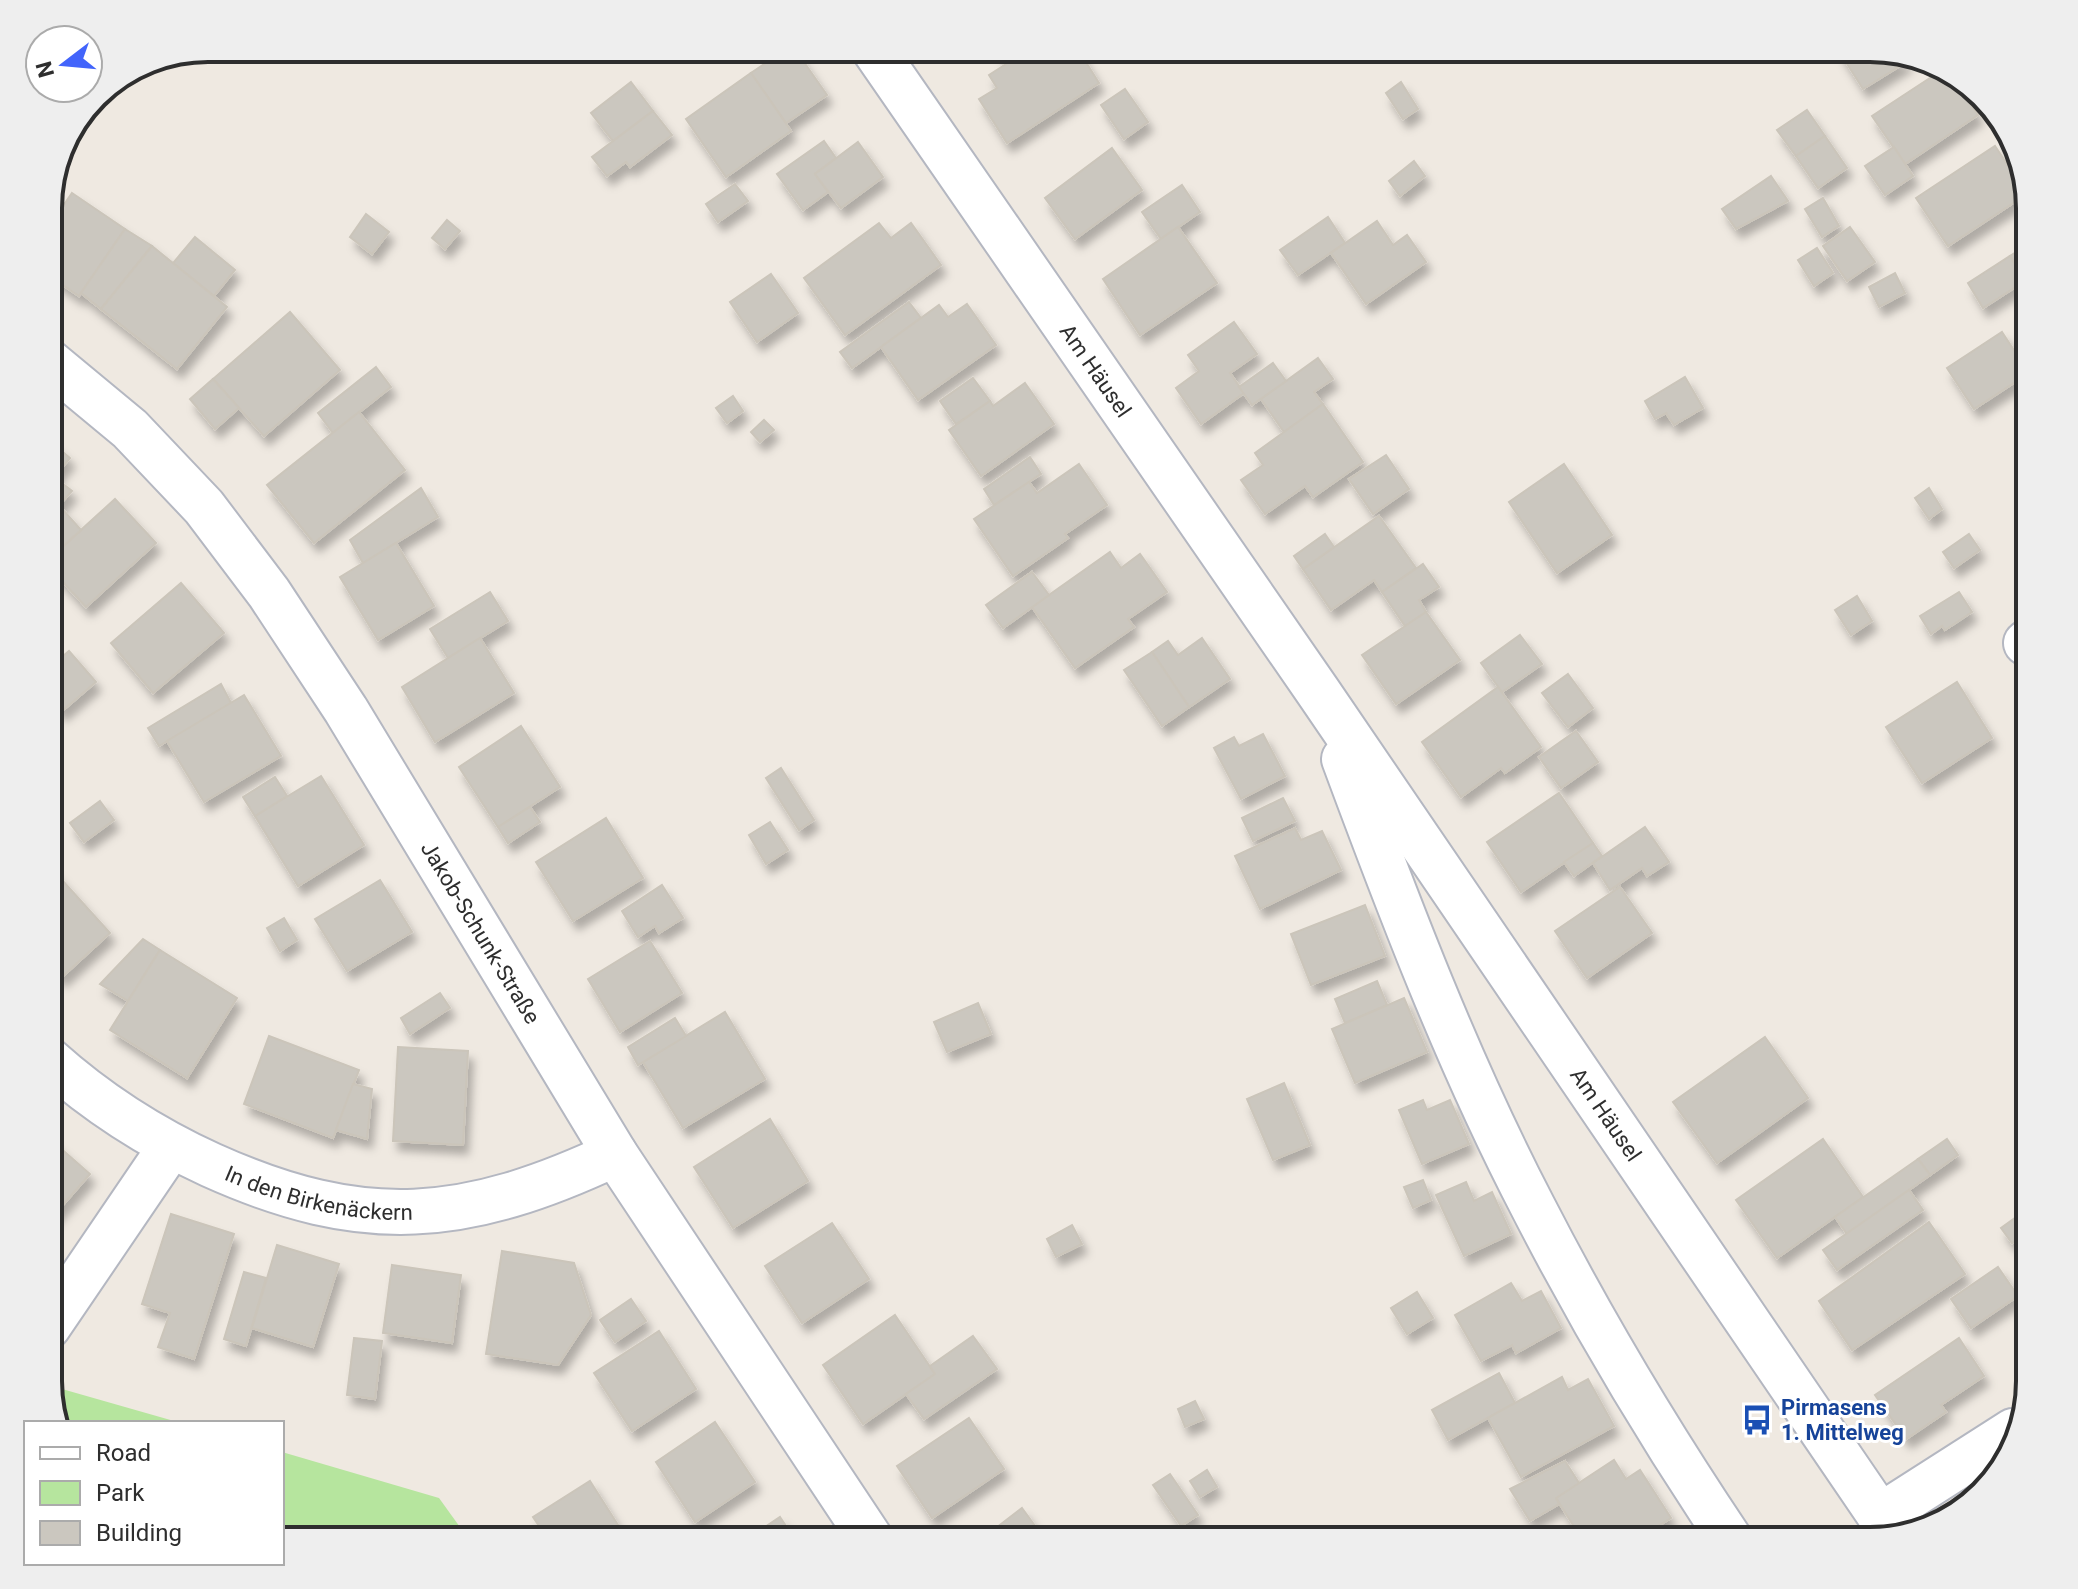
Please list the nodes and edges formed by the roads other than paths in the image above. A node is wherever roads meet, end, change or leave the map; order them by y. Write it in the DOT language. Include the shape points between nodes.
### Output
graph roads {
  1 [pos="883,62"];
  2 [pos="62,373"];
  3 [pos="1319,693"];
  4 [pos="62,1070"];
  5 [pos="171,1146"];
  6 [pos="615,1154"];
  7 [pos="62,1306"];
  8 [pos="2005,1437"];
  9 [pos="1887,1526"];
  10 [pos="863,1527"];
  11 [pos="1722,1527"];
  1 -- 3 [label="street, Am Häusel"];
  2 -- 6 [label="street, Jakob-Schunk-Straße" via="130,429 204,507 269,593 346,710"];
  3 -- 9 [label="street, Am Häusel"];
  3 -- 11 [label="street, Am Häusel" via="1429,981 1532,1206 1662,1438"];
  4 -- 5 [label="street, In den Birkenäckern"];
  5 -- 6 [label="street, In den Birkenäckern" via="255,1185 360,1212 418,1213 524,1193"];
  5 -- 7 [label="street"];
  6 -- 10 [label="street, Jakob-Schunk-Straße"];
  8 -- 9 [label="street"];
}
